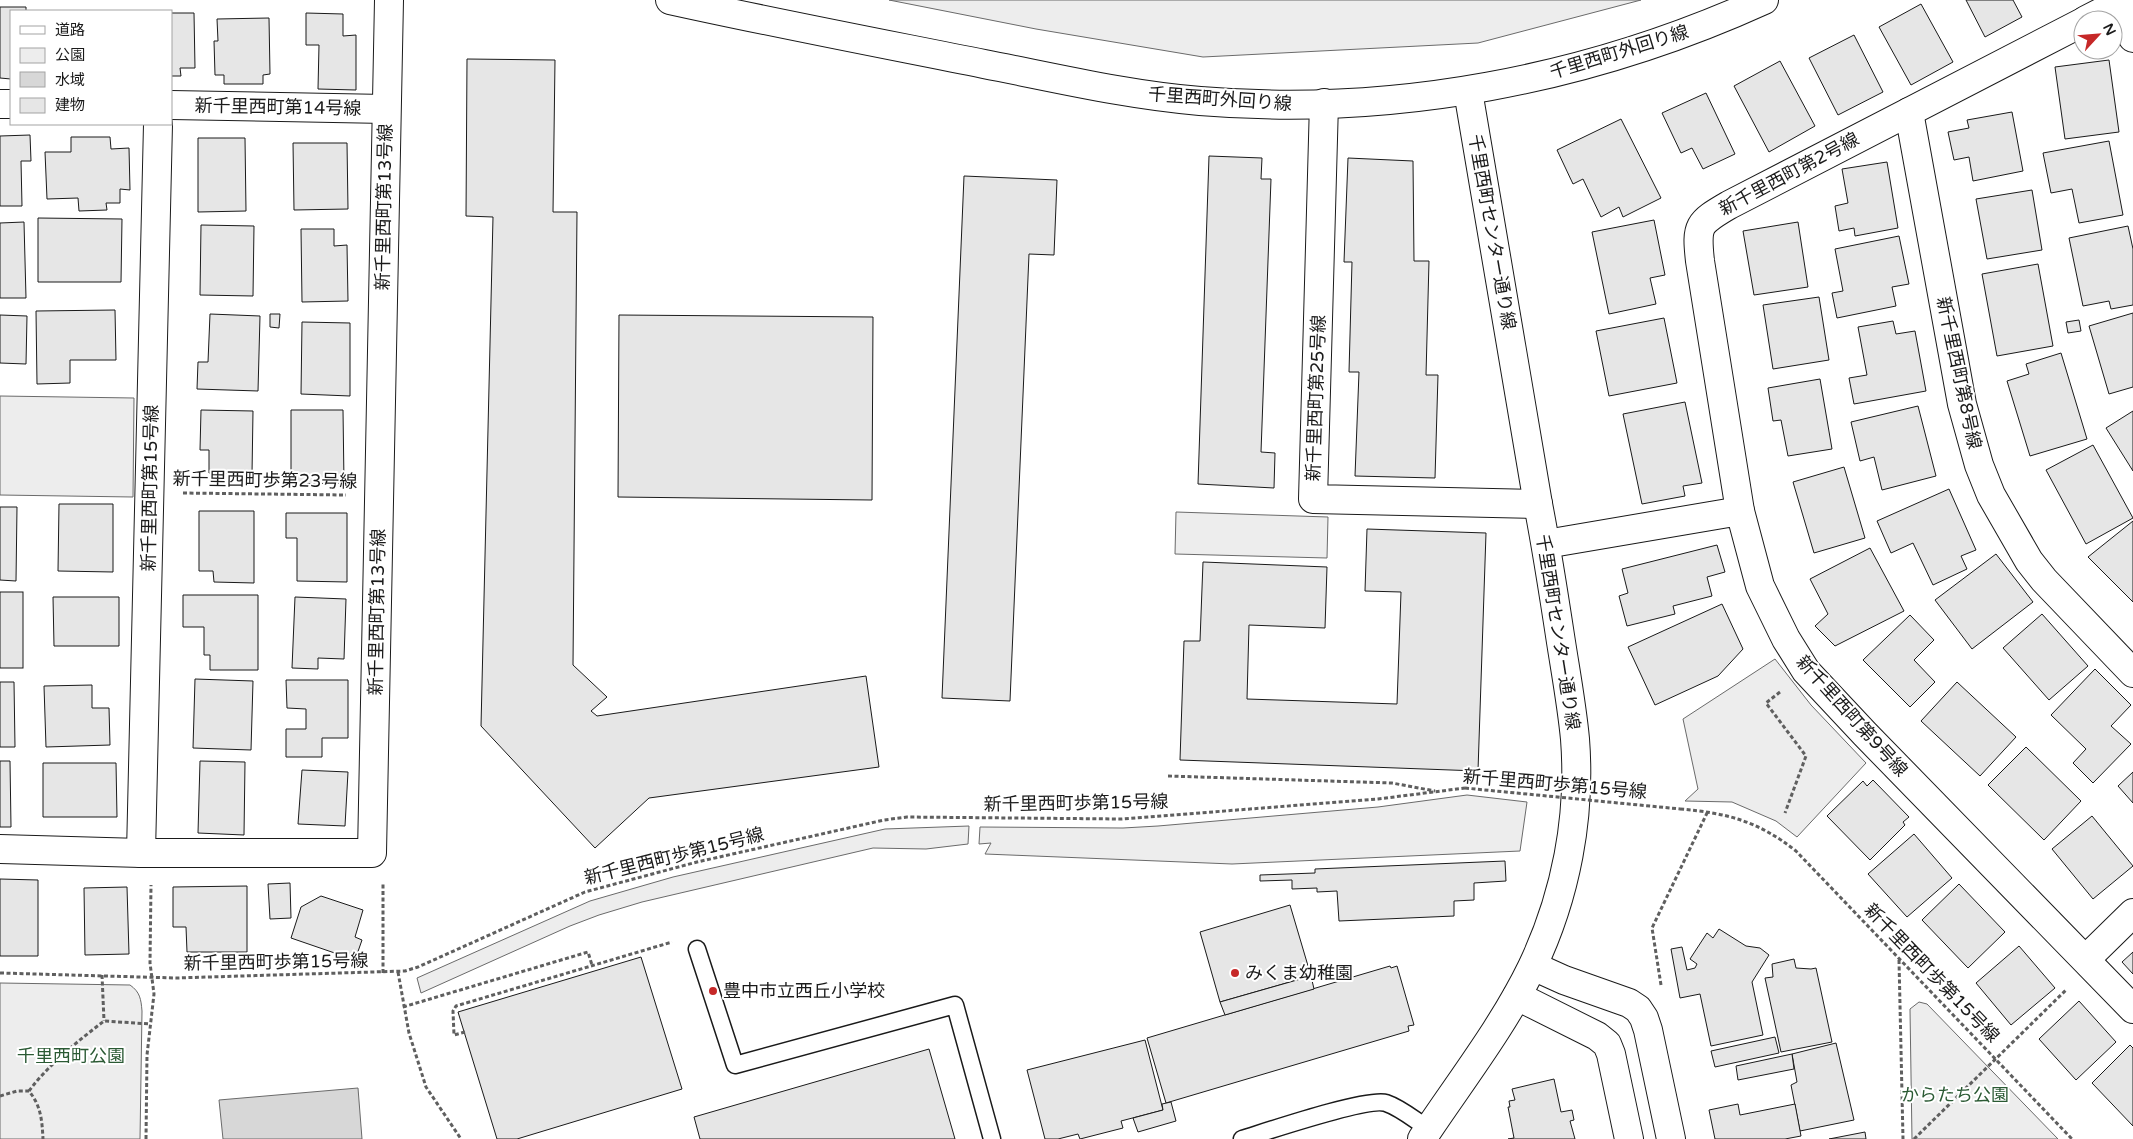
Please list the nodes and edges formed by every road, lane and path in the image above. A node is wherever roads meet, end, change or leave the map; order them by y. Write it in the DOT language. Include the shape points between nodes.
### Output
graph roads {
  1 [pos="389,0"];
  2 [pos="670,0"];
  3 [pos="1764,0"];
  4 [pos="2126,0"];
  5 [pos="2106,10"];
  6 [pos="2073,27"];
  7 [pos="2133,38"];
  8 [pos="1468,91"];
  9 [pos="1324,103"];
  10 [pos="172,105"];
  11 [pos="386,109"];
  12 [pos="1909,112"];
  13 [pos="158,125"];
  14 [pos="150,492"];
  15 [pos="379,496"];
  16 [pos="1538,504"];
  17 [pos="1740,511"];
  18 [pos="1546,544"];
  19 [pos="2133,673"];
  20 [pos="1770,700"];
  21 [pos="1168,776"];
  22 [pos="1438,792"];
  23 [pos="1708,811"];
  24 [pos="1785,813"];
  25 [pos="0,849"];
  26 [pos="141,853"];
  27 [pos="372,853"];
  28 [pos="2133,913"];
  29 [pos="697,949"];
  30 [pos="1899,959"];
  31 [pos="2086,959"];
  32 [pos="592,965"];
  33 [pos="1532,966"];
  34 [pos="398,972"];
  35 [pos="0,973"];
  36 [pos="383,973"];
  37 [pos="102,975"];
  38 [pos="152,978"];
  39 [pos="1662,991"];
  40 [pos="1517,996"];
  41 [pos="403,1006"];
  42 [pos="2133,1009"];
  43 [pos="104,1021"];
  44 [pos="150,1024"];
  45 [pos="465,1032"];
  46 [pos="1996,1060"];
  47 [pos="30,1091"];
  48 [pos="0,1096"];
  49 [pos="1288,1124"];
  50 [pos="1425,1134"];
  51 [pos="1247,1138"];
  52 [pos="42,1139"];
  53 [pos="146,1139"];
  54 [pos="461,1139"];
  55 [pos="992,1139"];
  56 [pos="1277,1139"];
  57 [pos="1629,1139"];
  58 [pos="1671,1139"];
  59 [pos="1902,1139"];
  60 [pos="1914,1139"];
  61 [pos="2072,1139"];
  1 -- 11 [label="street, 新千里西町第13号線"];
  2 -- 9 [label="street, 千里西町外回り線" via="1116,91 1202,101"];
  3 -- 8 [label="street, 千里西町外回り線" via="1702,27 1618,56"];
  4 -- 5 [label="street"];
  4 -- 7 [label="street"];
  6 -- 12 [label="street, 新千里西町第2号線"];
  8 -- 9 [label="street, 千里西町外回り線"];
  8 -- 16 [label="street, 千里西町センター通り線"];
  9 -- 16 [label="street, 新千里西町第25号線" via="1313,499"];
  10 -- 11 [label="street, 新千里西町第14号線"];
  11 -- 15 [label="street, 新千里西町第13号線"];
  12 -- 17 [label="street, 新千里西町第2号線" via="1729,204 1707,217 1700,226 1700,261"];
  12 -- 19 [label="street, 新千里西町第8号線" via="1962,404 1979,465 1991,495 2029,561"];
  13 -- 14 [label="street, 新千里西町第15号線"];
  14 -- 15 [label="path, 新千里西町歩第23号線"];
  14 -- 26 [label="street, 新千里西町第15号線"];
  15 -- 27 [label="street, 新千里西町第13号線"];
  16 -- 18 [label="street, 千里西町センター通り線"];
  17 -- 18 [label="street"];
  17 -- 31 [label="street, 新千里西町第9号線" via="1760,586 1772,614 1806,671"];
  18 -- 33 [label="street, 千里西町センター通り線" via="1575,739 1577,790 1561,891"];
  20 -- 24 [label="path" via="1766,703 1806,756"];
  21 -- 22 [label="path" via="1392,783"];
  22 -- 23 [label="path, 新千里西町歩第15号線, bridge" via="1465,788"];
  22 -- 34 [label="path, 新千里西町歩第15号線" via="1122,819 907,817 884,820 697,862 585,892 418,967"];
  23 -- 30 [label="path, 新千里西町歩第15号線" via="1749,822 1796,851"];
  23 -- 39 [label="path" via="1652,928"];
  25 -- 26 [label="street"];
  26 -- 27 [label="street"];
  26 -- 38 [label="path" via="151,867"];
  27 -- 36 [label="path" via="383,874"];
  28 -- 31 [label="street"];
  29 -- 32 [label="path" via="693,936"];
  29 -- 55 [label="lane" via="735,1065 955,1005"];
  30 -- 46 [label="path, 新千里西町歩第15号線"];
  30 -- 59 [label="path"];
  31 -- 42 [label="street, 新千里西町第9号線"];
  31 -- 46 [label="path" via="2077,980"];
  32 -- 41 [label="path" via="588,952"];
  32 -- 45 [label="path" via="456,1006 453,1011 454,1035"];
  33 -- 40 [label="street, 千里西町センター通り線"];
  33 -- 58 [label="street" via="1620,999 1638,1009 1648,1030"];
  34 -- 36 [label="path, 新千里西町歩第15号線"];
  34 -- 41 [label="path"];
  35 -- 37 [label="path, 新千里西町歩第15号線"];
  36 -- 38 [label="path, 新千里西町歩第15号線"];
  37 -- 38 [label="path, 新千里西町歩第15号線"];
  37 -- 43 [label="path"];
  38 -- 44 [label="path" via="154,994"];
  40 -- 50 [label="street, 千里西町センター通り線"];
  40 -- 57 [label="street" via="1607,1044"];
  41 -- 54 [label="path" via="426,1087"];
  43 -- 44 [label="path"];
  43 -- 47 [label="path" via="38,1079"];
  44 -- 53 [label="path"];
  46 -- 60 [label="path"];
  46 -- 61 [label="path, 新千里西町歩第15号線"];
  47 -- 48 [label="path"];
  47 -- 52 [label="path" via="42,1118"];
  49 -- 50 [label="lane" via="1372,1102 1386,1103"];
  49 -- 51 [label="lane"];
  49 -- 56 [label="lane"];
}
